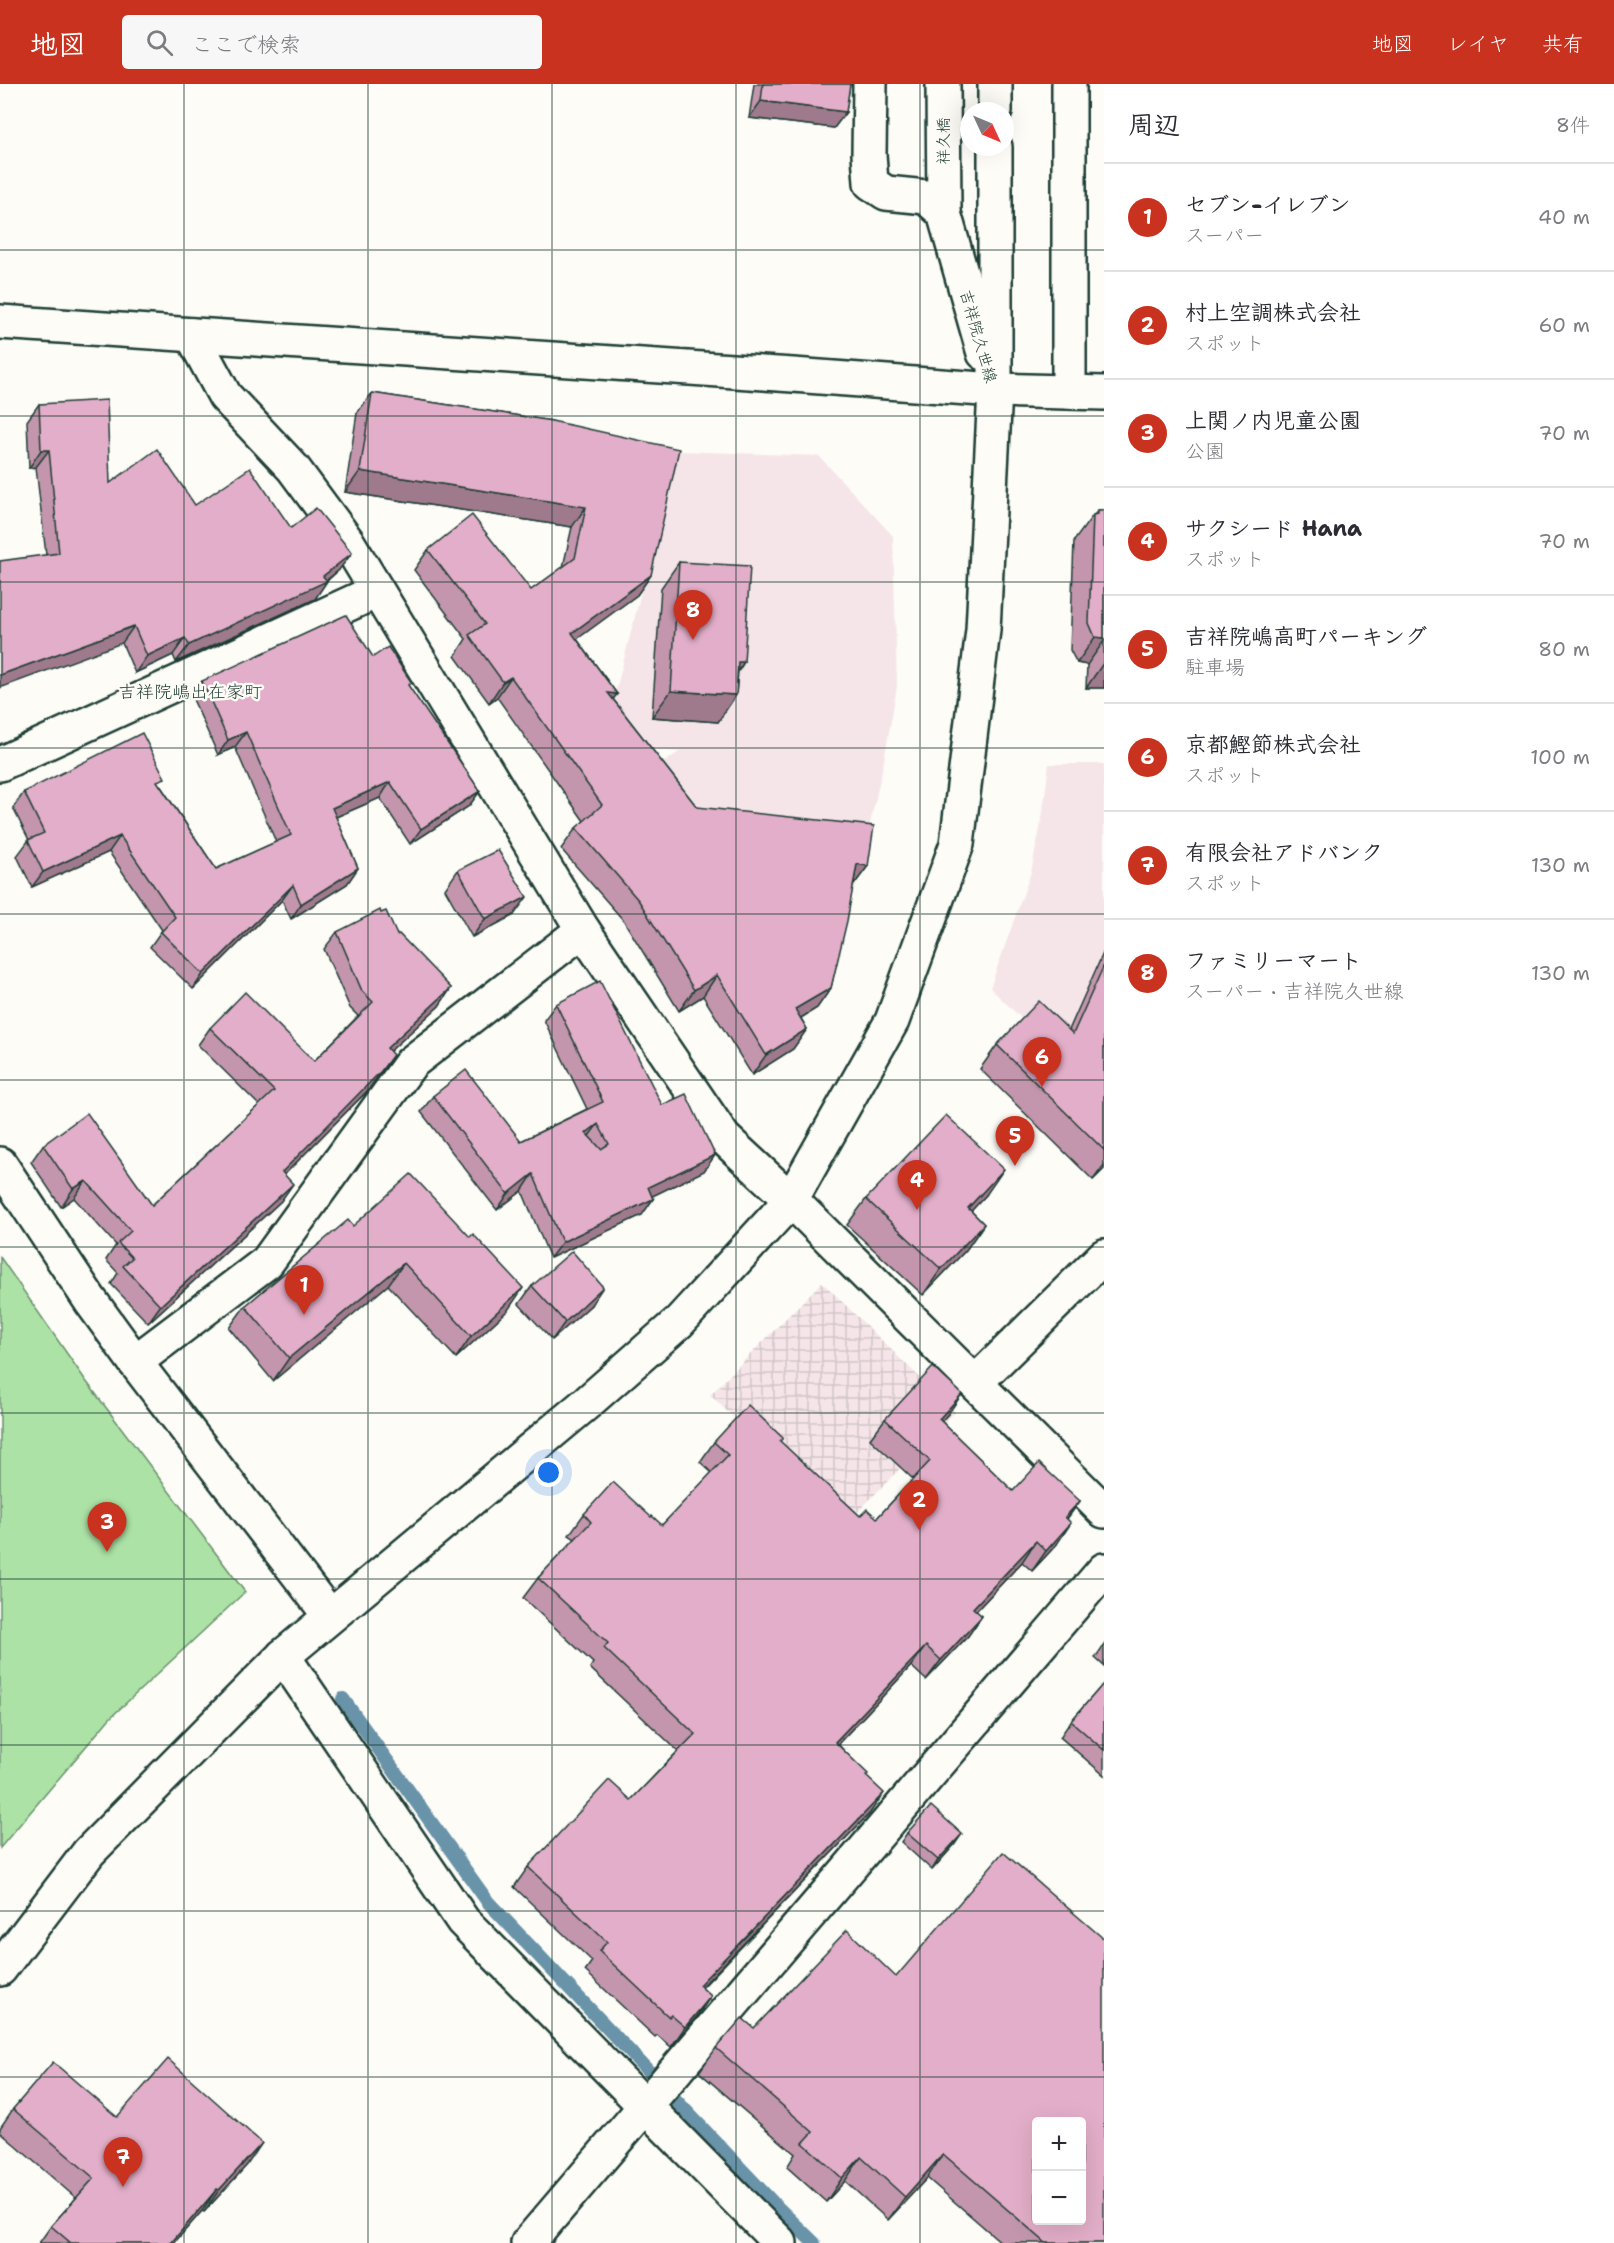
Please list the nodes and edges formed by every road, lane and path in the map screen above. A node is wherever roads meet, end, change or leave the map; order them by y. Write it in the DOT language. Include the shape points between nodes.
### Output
graph roads {
  1 [pos="870,84"];
  2 [pos="943,84"];
  3 [pos="995,84"];
  4 [pos="1069,84"];
  5 [pos="995,102"];
  6 [pos="995,156"];
  7 [pos="944,205"];
  8 [pos="0,322"];
  9 [pos="192,336"];
  10 [pos="994,390"];
  11 [pos="1069,392"];
  12 [pos="1104,393"];
  13 [pos="377,591"];
  14 [pos="0,764"];
  15 [pos="583,930"];
  16 [pos="0,1164"];
  17 [pos="791,1200"];
  18 [pos="1104,1256"];
  19 [pos="135,1362"];
  20 [pos="975,1383"];
  21 [pos="1104,1511"];
  22 [pos="1104,1570"];
  23 [pos="330,1616"];
  24 [pos="283,1656"];
  25 [pos="0,1969"];
  26 [pos="647,2106"];
  27 [pos="528,2243"];
  28 [pos="780,2243"];
  1 -- 7 [label="street" via="871,183 886,194 926,197"];
  2 -- 7 [label="street, 祥久橋"];
  3 -- 5 [label="street"];
  4 -- 11 [label="street"];
  6 -- 10 [label="street, 吉祥院久世線"];
  7 -- 10 [label="street, 吉祥院久世線"];
  8 -- 9 [label="street"];
  9 -- 10 [label="street"];
  9 -- 13 [label="street" via="225,396 293,468 347,541"];
  10 -- 11 [label="street"];
  10 -- 17 [label="street" via="983,630 957,844 892,1021"];
  11 -- 12 [label="street"];
  13 -- 14 [label="street"];
  13 -- 15 [label="street"];
  15 -- 17 [label="street" via="724,1138"];
  15 -- 19 [label="street" via="411,1064 267,1262"];
  16 -- 19 [label="street"];
  17 -- 20 [label="street"];
  17 -- 23 [label="street" via="679,1322"];
  18 -- 20 [label="street"];
  19 -- 23 [label="street"];
  20 -- 21 [label="street"];
  22 -- 26 [label="street"];
  23 -- 24 [label="street"];
  24 -- 25 [label="street" via="89,1852"];
  24 -- 26 [label="street" via="463,1921"];
  26 -- 27 [label="street"];
  26 -- 28 [label="street"];
}
